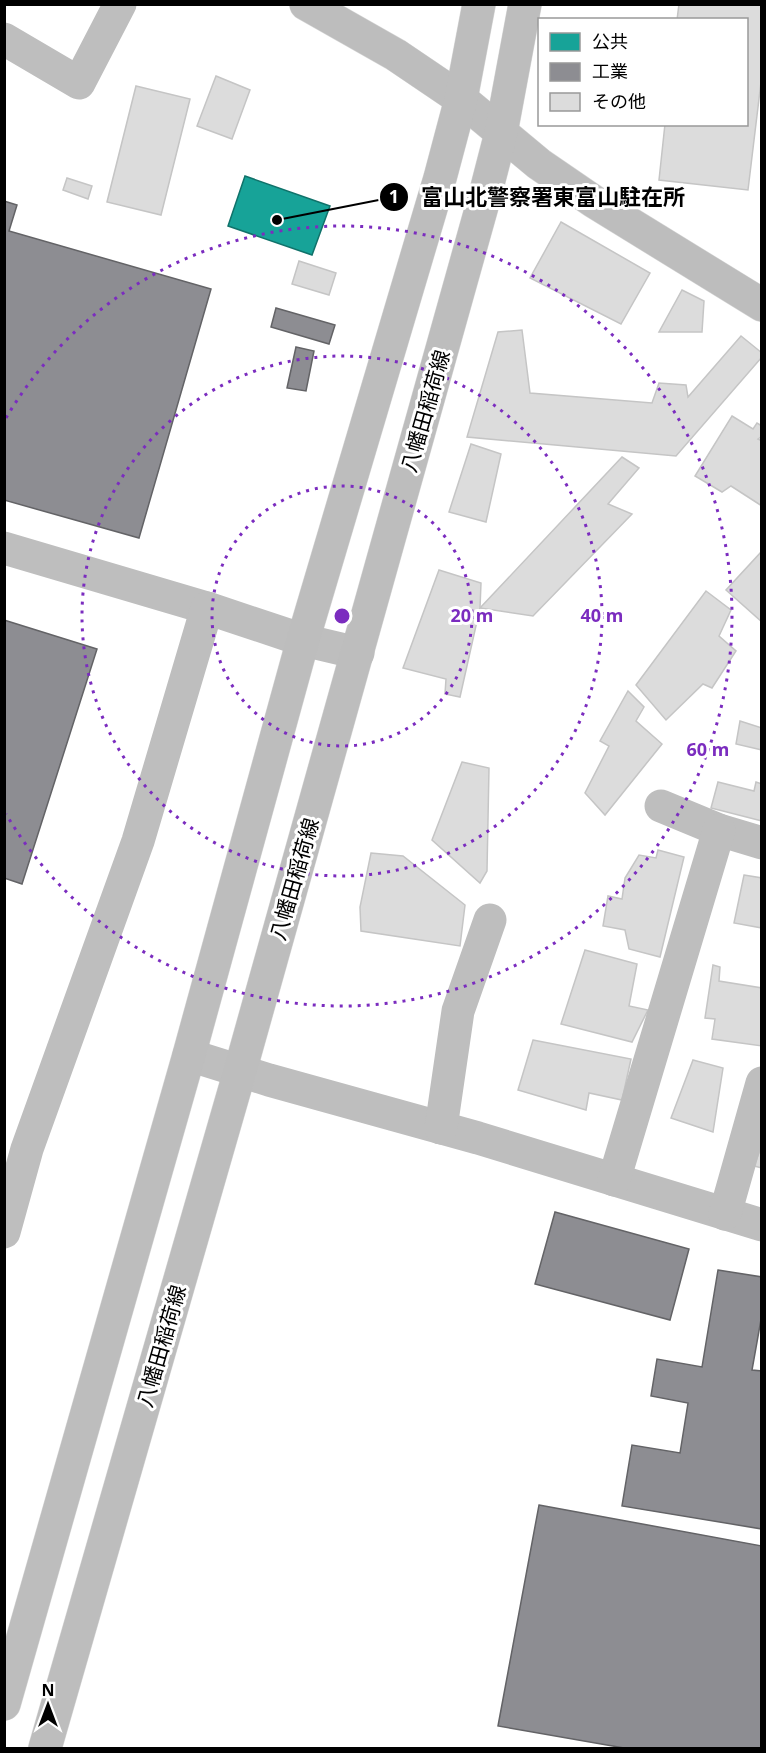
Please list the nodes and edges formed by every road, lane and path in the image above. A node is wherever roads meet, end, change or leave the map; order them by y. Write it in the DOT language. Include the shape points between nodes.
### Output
graph roads {
  1 [pos="120,4"];
  2 [pos="306,4"];
  3 [pos="479,4"];
  4 [pos="525,4"];
  5 [pos="4,39"];
  6 [pos="461,99"];
  7 [pos="501,133"];
  8 [pos="762,305"];
  9 [pos="4,548"];
  10 [pos="207,608"];
  11 [pos="303,639"];
  12 [pos="358,652"];
  13 [pos="661,806"];
  14 [pos="719,830"];
  15 [pos="762,843"];
  16 [pos="490,920"];
  17 [pos="189,1055"];
  18 [pos="240,1071"];
  19 [pos="762,1083"];
  20 [pos="441,1128"];
  21 [pos="614,1180"];
  22 [pos="724,1214"];
  23 [pos="762,1225"];
  24 [pos="4,1232"];
  25 [pos="4,1704"];
  26 [pos="45,1749"];
  1 -- 5 [label="street" via="80,83"];
  2 -- 6 [label="main road" via="396,55"];
  3 -- 6 [label="main road"];
  4 -- 7 [label="main road, 八幡田稲荷線"];
  6 -- 7 [label="main road"];
  6 -- 11 [label="main road"];
  7 -- 8 [label="main road" via="593,201"];
  7 -- 12 [label="main road, 八幡田稲荷線"];
  9 -- 10 [label="street"];
  10 -- 11 [label="street"];
  10 -- 24 [label="street" via="138,841 27,1149"];
  11 -- 12 [label="street"];
  11 -- 17 [label="main road"];
  12 -- 18 [label="main road, 八幡田稲荷線"];
  13 -- 14 [label="street"];
  14 -- 15 [label="street"];
  14 -- 21 [label="street"];
  16 -- 20 [label="street" via="458,1011"];
  17 -- 18 [label="street"];
  17 -- 25 [label="main road"];
  18 -- 20 [label="street"];
  18 -- 26 [label="main road, 八幡田稲荷線"];
  19 -- 22 [label="street"];
  20 -- 21 [label="street"];
  21 -- 22 [label="street"];
  22 -- 23 [label="street"];
}
